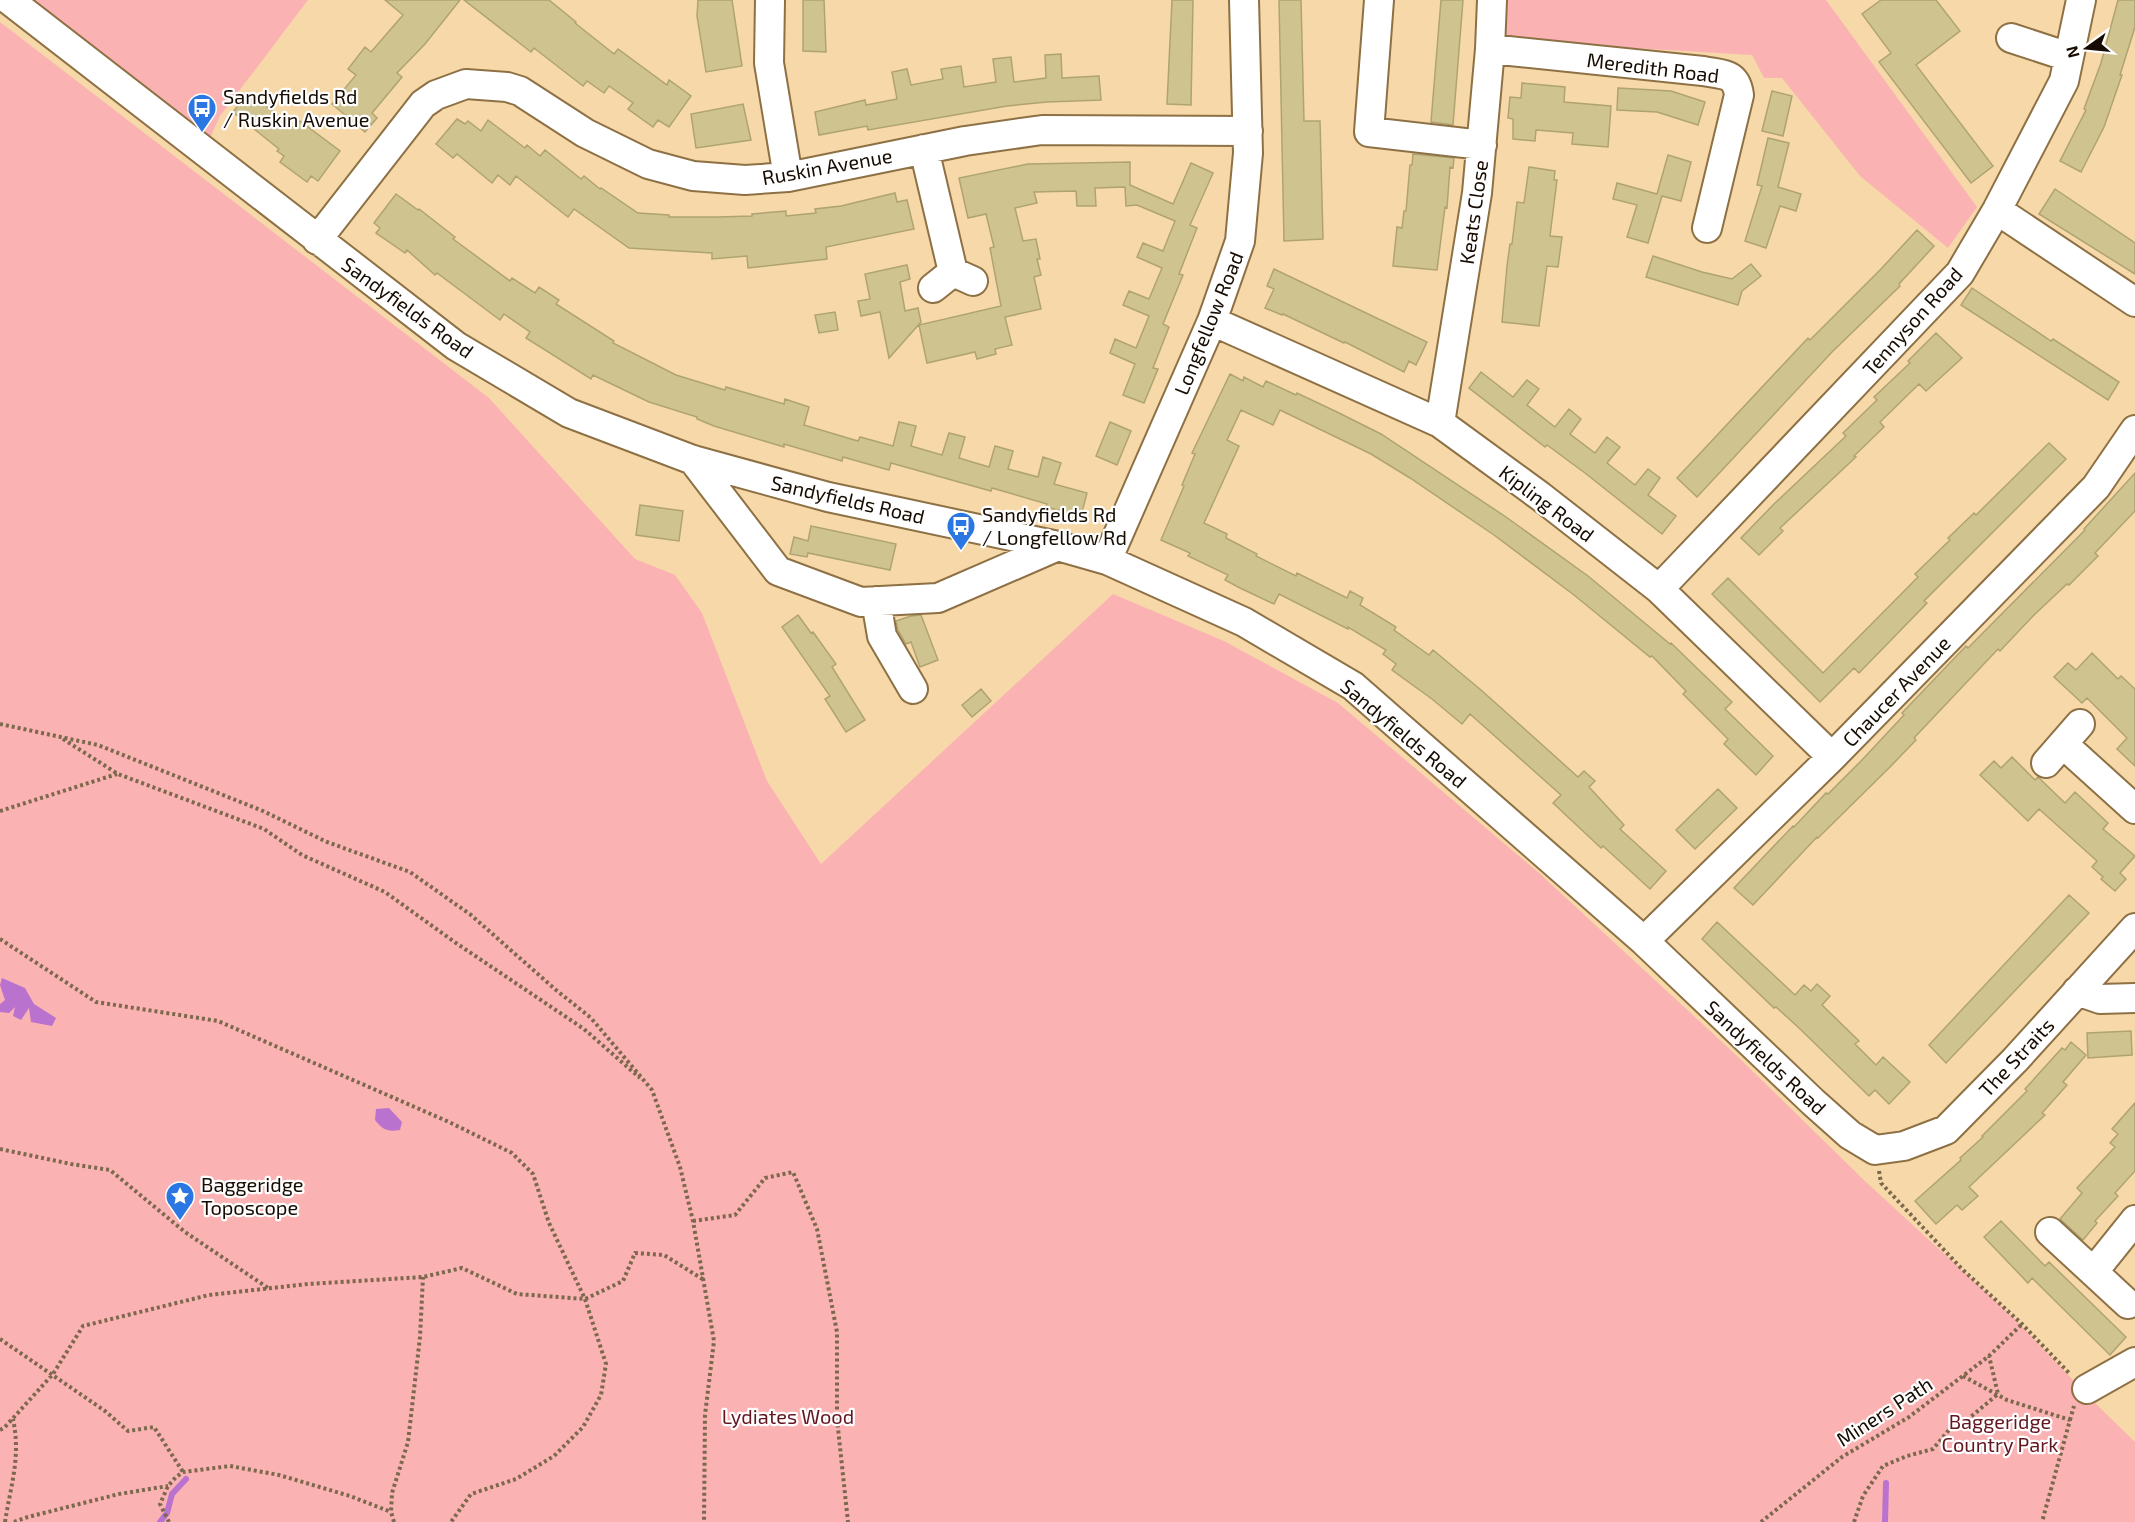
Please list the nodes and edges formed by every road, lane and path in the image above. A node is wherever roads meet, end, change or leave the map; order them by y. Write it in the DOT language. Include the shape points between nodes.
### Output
graph roads {
  1 [pos="9,0"];
  2 [pos="770,0"];
  3 [pos="1244,0"];
  4 [pos="1379,0"];
  5 [pos="1492,0"];
  6 [pos="2081,0"];
  7 [pos="2012,38"];
  8 [pos="1490,50"];
  9 [pos="2069,57"];
  10 [pos="1248,131"];
  11 [pos="1482,144"];
  12 [pos="924,149"];
  13 [pos="789,177"];
  14 [pos="1997,210"];
  15 [pos="1706,231"];
  16 [pos="317,240"];
  17 [pos="953,280"];
  18 [pos="2135,302"];
  19 [pos="1212,321"];
  20 [pos="1440,423"];
  21 [pos="2135,430"];
  22 [pos="693,460"];
  23 [pos="1058,546"];
  24 [pos="1107,560"];
  25 [pos="1659,589"];
  26 [pos="876,601"];
  27 [pos="913,689"];
  28 [pos="0,724"];
  29 [pos="60,737"];
  30 [pos="2063,744"];
  31 [pos="1832,757"];
  32 [pos="118,774"];
  33 [pos="2135,809"];
  34 [pos="0,811"];
  35 [pos="2135,928"];
  36 [pos="0,939"];
  37 [pos="1644,941"];
  38 [pos="2077,991"];
  39 [pos="2135,998"];
  40 [pos="652,1090"];
  41 [pos="0,1149"];
  42 [pos="1875,1150"];
  43 [pos="2135,1220"];
  44 [pos="693,1221"];
  45 [pos="2050,1232"];
  46 [pos="2094,1271"];
  47 [pos="423,1277"];
  48 [pos="704,1280"];
  49 [pos="268,1288"];
  50 [pos="585,1299"];
  51 [pos="2128,1304"];
  52 [pos="2022,1324"];
  53 [pos="0,1338"];
  54 [pos="1989,1356"];
  55 [pos="2135,1362"];
  56 [pos="52,1374"];
  57 [pos="1963,1376"];
  58 [pos="2086,1389"];
  59 [pos="1998,1394"];
  60 [pos="13,1418"];
  61 [pos="0,1430"];
  62 [pos="183,1472"];
  63 [pos="168,1486"];
  64 [pos="391,1512"];
  65 [pos="169,1521"];
  66 [pos="5,1522"];
  67 [pos="14,1522"];
  68 [pos="394,1522"];
  69 [pos="451,1522"];
  70 [pos="704,1522"];
  71 [pos="848,1522"];
  72 [pos="1761,1522"];
  73 [pos="1854,1522"];
  74 [pos="2042,1522"];
  1 -- 16 [label="street, Sandyfields Road"];
  2 -- 13 [label="street" via="770,63"];
  3 -- 10 [label="street, Longfellow Road"];
  4 -- 11 [label="street" via="1369,132"];
  5 -- 8 [label="street, Keats Close"];
  6 -- 9 [label="street, Tennyson Road"];
  7 -- 9 [label="street"];
  8 -- 11 [label="street, Keats Close"];
  8 -- 15 [label="street, Meredith Road" via="1731,76 1738,84 1739,95"];
  9 -- 14 [label="street, Tennyson Road" via="2064,81"];
  10 -- 12 [label="street, Ruskin Avenue" via="1042,130"];
  10 -- 19 [label="street, Longfellow Road" via="1240,241"];
  11 -- 20 [label="street, Keats Close" via="1478,193"];
  12 -- 13 [label="street, Ruskin Avenue"];
  12 -- 17 [label="street"];
  13 -- 16 [label="street, Ruskin Avenue" via="745,180 693,176 648,164 585,134 520,91 466,84 436,94 423,104"];
  14 -- 18 [label="street"];
  14 -- 25 [label="street, Tennyson Road" via="1960,273"];
  16 -- 22 [label="street, Sandyfields Road" via="456,346 569,413"];
  19 -- 20 [label="street, Kipling Road"];
  19 -- 24 [label="street, Longfellow Road"];
  20 -- 25 [label="street, Kipling Road"];
  21 -- 31 [label="street, Chaucer Avenue" via="2096,487"];
  22 -- 23 [label="street, Sandyfields Road" via="828,496"];
  22 -- 26 [label="street" via="778,571 861,602"];
  23 -- 24 [label="street, Sandyfields Road"];
  23 -- 26 [label="street" via="938,598"];
  24 -- 37 [label="street, Sandyfields Road" via="1244,622 1353,686"];
  25 -- 31 [label="street, Kipling Road"];
  26 -- 27 [label="street" via="882,636"];
  28 -- 29 [label="path"];
  29 -- 32 [label="path"];
  29 -- 40 [label="path" via="98,745 263,810 327,842 410,872 471,915 591,1018"];
  30 -- 33 [label="street"];
  31 -- 37 [label="street, Chaucer Avenue"];
  32 -- 34 [label="path"];
  32 -- 40 [label="path" via="264,829 302,855 385,892 584,1029"];
  35 -- 38 [label="street, The Straits"];
  36 -- 50 [label="path" via="96,1002 218,1021 512,1153 533,1174 549,1223"];
  37 -- 42 [label="street, Sandyfields Road" via="1813,1102"];
  38 -- 39 [label="street" via="2100,999"];
  38 -- 42 [label="street, The Straits" via="1946,1130 1904,1146"];
  40 -- 44 [label="path" via="680,1167"];
  41 -- 49 [label="path" via="110,1170 185,1232"];
  42 -- 52 [label="path" via="1881,1183 1962,1269"];
  43 -- 46 [label="street"];
  44 -- 48 [label="path"];
  44 -- 71 [label="path" via="735,1215 765,1178 793,1172 817,1229 837,1332 837,1419"];
  45 -- 46 [label="street"];
  46 -- 51 [label="street"];
  47 -- 49 [label="path"];
  47 -- 50 [label="path" via="462,1268 517,1294"];
  47 -- 64 [label="path" via="408,1442 392,1493"];
  48 -- 50 [label="path" via="664,1255 635,1254 623,1281"];
  48 -- 70 [label="path" via="714,1341 705,1415"];
  49 -- 56 [label="path" via="209,1295 83,1326"];
  50 -- 69 [label="path" via="606,1364 601,1395 583,1427 554,1456 516,1479 471,1494"];
  52 -- 54 [label="path, Miners Path"];
  52 -- 58 [label="path"];
  53 -- 56 [label="path"];
  54 -- 57 [label="path, Miners Path"];
  54 -- 59 [label="path"];
  55 -- 58 [label="street"];
  56 -- 60 [label="path"];
  56 -- 62 [label="path" via="128,1431 153,1427"];
  57 -- 59 [label="path"];
  57 -- 72 [label="path, Miners Path" via="1909,1417 1842,1457"];
  59 -- 73 [label="path" via="1961,1425 1949,1430 1933,1449 1883,1466 1863,1496"];
  59 -- 74 [label="path" via="2070,1420"];
  60 -- 61 [label="path"];
  60 -- 66 [label="path" via="16,1471"];
  62 -- 63 [label="path"];
  62 -- 64 [label="path" via="240,1467 350,1496"];
  63 -- 65 [label="path" via="160,1504"];
  63 -- 67 [label="path" via="119,1494"];
  64 -- 68 [label="path"];
}
